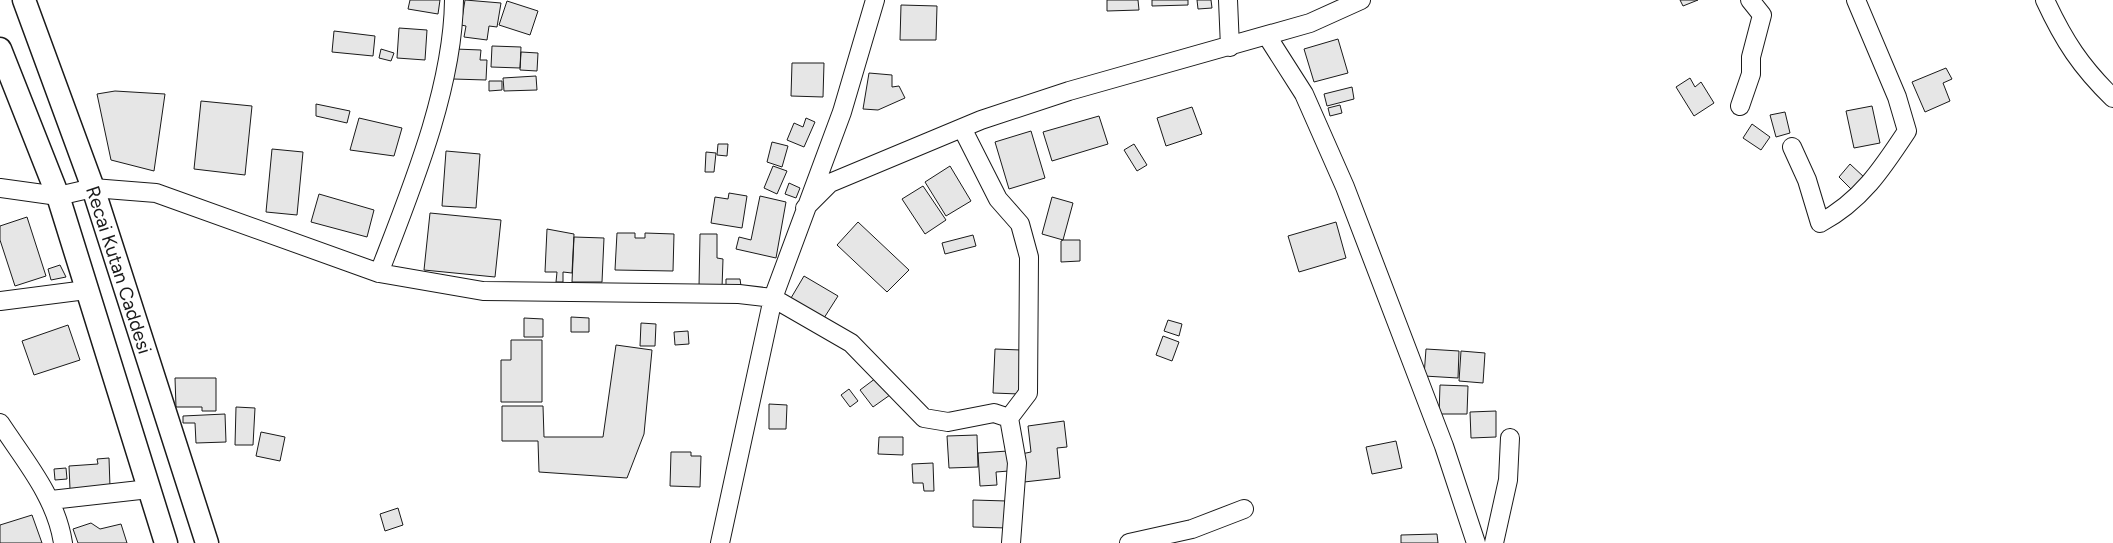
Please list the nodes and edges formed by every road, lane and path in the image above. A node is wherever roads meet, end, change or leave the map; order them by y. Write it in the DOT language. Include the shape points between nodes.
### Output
graph roads {
  1 [pos="24,0"];
  2 [pos="454,0"];
  3 [pos="875,0"];
  4 [pos="1228,0"];
  5 [pos="1361,0"];
  6 [pos="1750,0"];
  7 [pos="1856,0"];
  8 [pos="2045,0"];
  9 [pos="1267,36"];
  10 [pos="1230,47"];
  11 [pos="0,49"];
  12 [pos="2113,98"];
  13 [pos="1740,106"];
  14 [pos="962,128"];
  15 [pos="1792,147"];
  16 [pos="0,188"];
  17 [pos="93,188"];
  18 [pos="58,196"];
  19 [pos="805,208"];
  20 [pos="379,273"];
  21 [pos="86,290"];
  22 [pos="773,298"];
  23 [pos="0,301"];
  24 [pos="1009,418"];
  25 [pos="0,423"];
  26 [pos="1510,438"];
  27 [pos="149,489"];
  28 [pos="52,500"];
  29 [pos="1244,509"];
  30 [pos="63,543"];
  31 [pos="166,543"];
  32 [pos="207,543"];
  33 [pos="720,543"];
  34 [pos="1012,543"];
  35 [pos="1129,543"];
  36 [pos="1476,543"];
  37 [pos="1494,543"];
  1 -- 17 [label="main road, Recai Kutan Caddesi"];
  2 -- 20 [label="street" via="454,34 436,111"];
  3 -- 19 [label="street" via="842,112"];
  4 -- 10 [label="street"];
  5 -- 9 [label="street" via="1310,23"];
  6 -- 13 [label="street" via="1762,15 1750,57 1751,74"];
  7 -- 15 [label="street" via="1897,97 1907,131 1871,184 1838,214 1820,223 1807,180"];
  8 -- 12 [label="street" via="2062,36 2088,74"];
  9 -- 10 [label="street"];
  9 -- 36 [label="street" via="1304,94 1345,186 1444,446"];
  10 -- 14 [label="street" via="1069,91"];
  11 -- 18 [label="main road, Recai Kutan Caddesi"];
  14 -- 19 [label="street" via="830,184"];
  14 -- 24 [label="street" via="998,199 1020,224 1029,257 1028,393"];
  16 -- 18 [label="street"];
  17 -- 18 [label="street"];
  17 -- 20 [label="street" via="156,193"];
  17 -- 32 [label="main road, Recai Kutan Caddesi"];
  18 -- 21 [label="main road, Recai Kutan Caddesi"];
  19 -- 22 [label="street"];
  20 -- 22 [label="street" via="483,291 739,294"];
  21 -- 23 [label="street"];
  21 -- 27 [label="main road, Recai Kutan Caddesi"];
  22 -- 24 [label="street" via="852,343 924,418 948,422 994,413"];
  22 -- 33 [label="street"];
  24 -- 34 [label="street" via="1017,463"];
  25 -- 28 [label="street"];
  26 -- 37 [label="street" via="1508,480"];
  27 -- 28 [label="street"];
  27 -- 31 [label="main road, Recai Kutan Caddesi"];
  28 -- 30 [label="street"];
  29 -- 35 [label="street" via="1192,529"];
}
